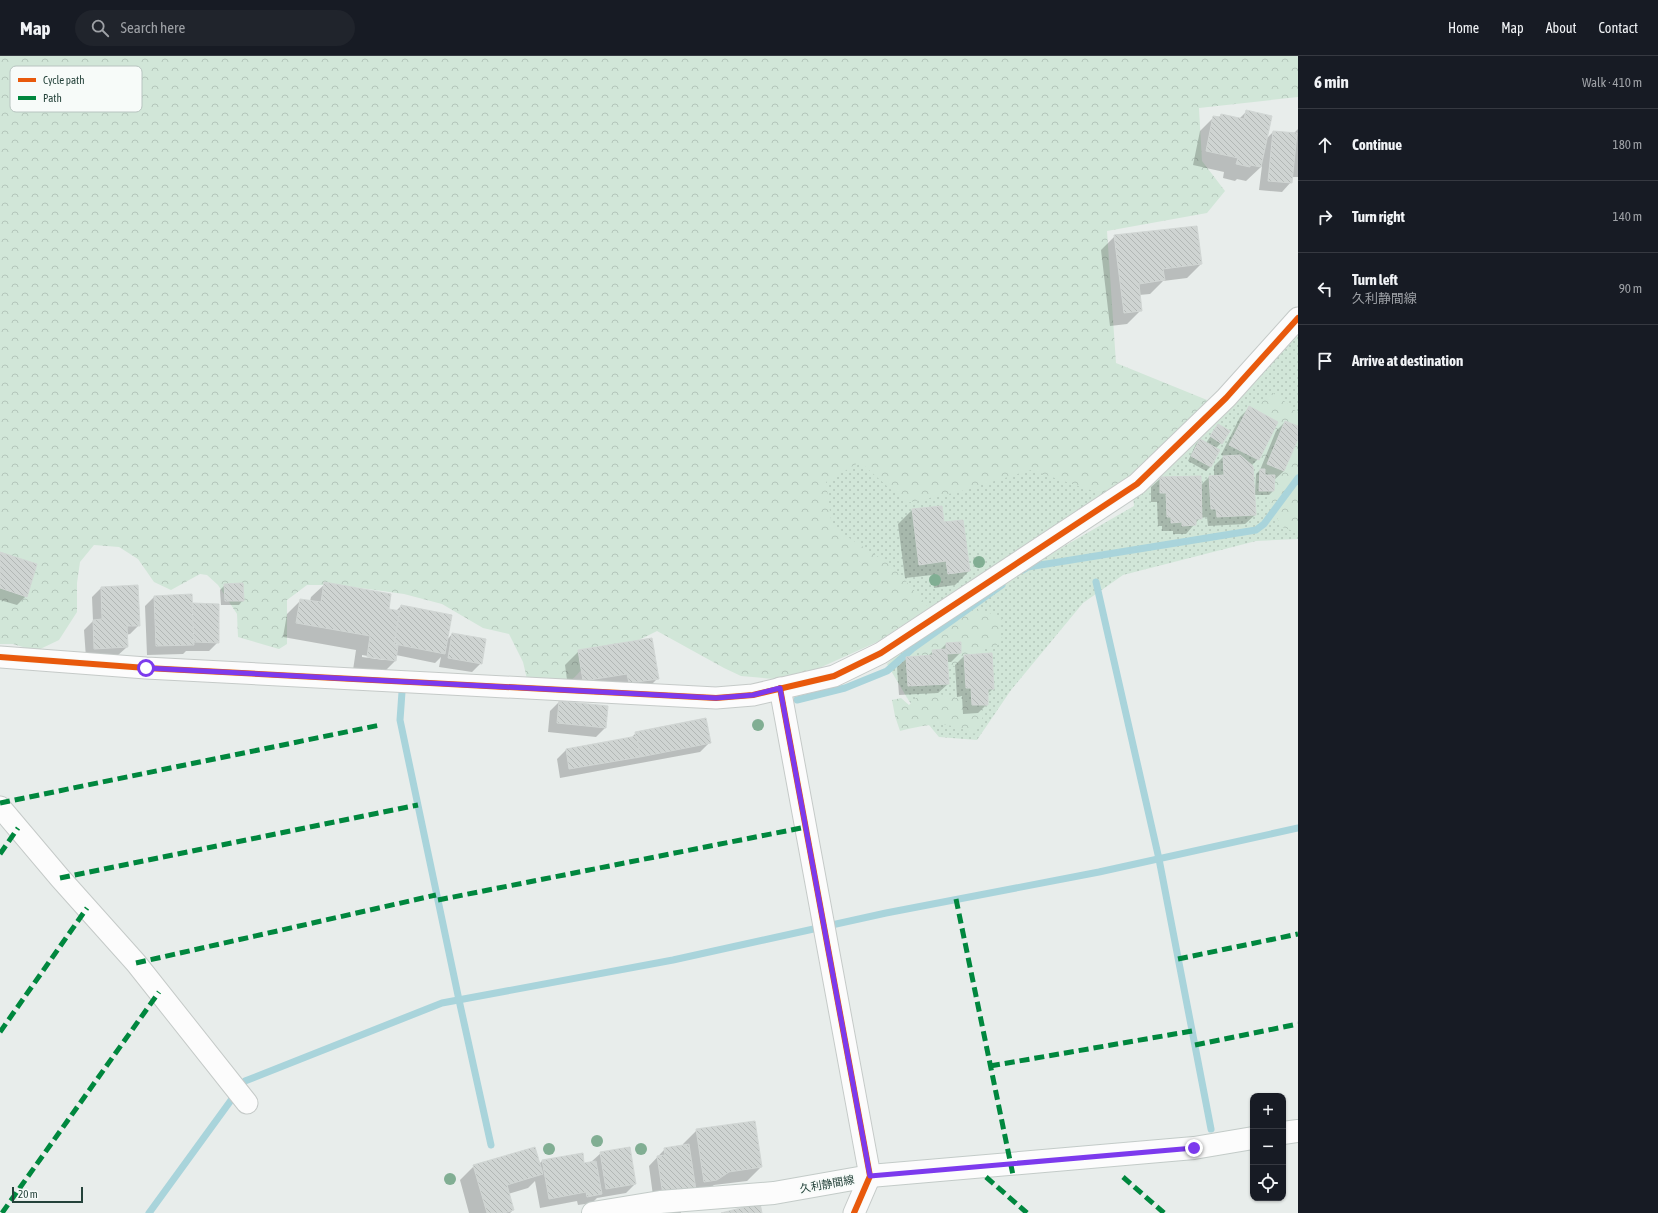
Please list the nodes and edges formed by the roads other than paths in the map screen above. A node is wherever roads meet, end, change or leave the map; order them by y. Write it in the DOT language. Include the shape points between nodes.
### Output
graph roads {
  1 [pos="1298,318"];
  2 [pos="0,657"];
  3 [pos="780,688"];
  4 [pos="0,807"];
  5 [pos="247,1103"];
  6 [pos="1298,1131"];
  7 [pos="1286,1133"];
  8 [pos="1250,1139"];
  9 [pos="870,1176"];
  10 [pos="593,1213"];
  11 [pos="854,1213"];
  1 -- 3 [label="street" via="1226,398 1137,484 881,653 834,676"];
  2 -- 3 [label="street" via="146,668 716,698 753,695"];
  3 -- 9 [label="street"];
  4 -- 5 [label="street" via="136,962"];
  6 -- 7 [label="main road"];
  8 -- 9 [label="main road, 久利静間線" via="1194,1148"];
  9 -- 10 [label="main road, 久利静間線" via="774,1193 660,1202"];
  9 -- 11 [label="street"];
}
